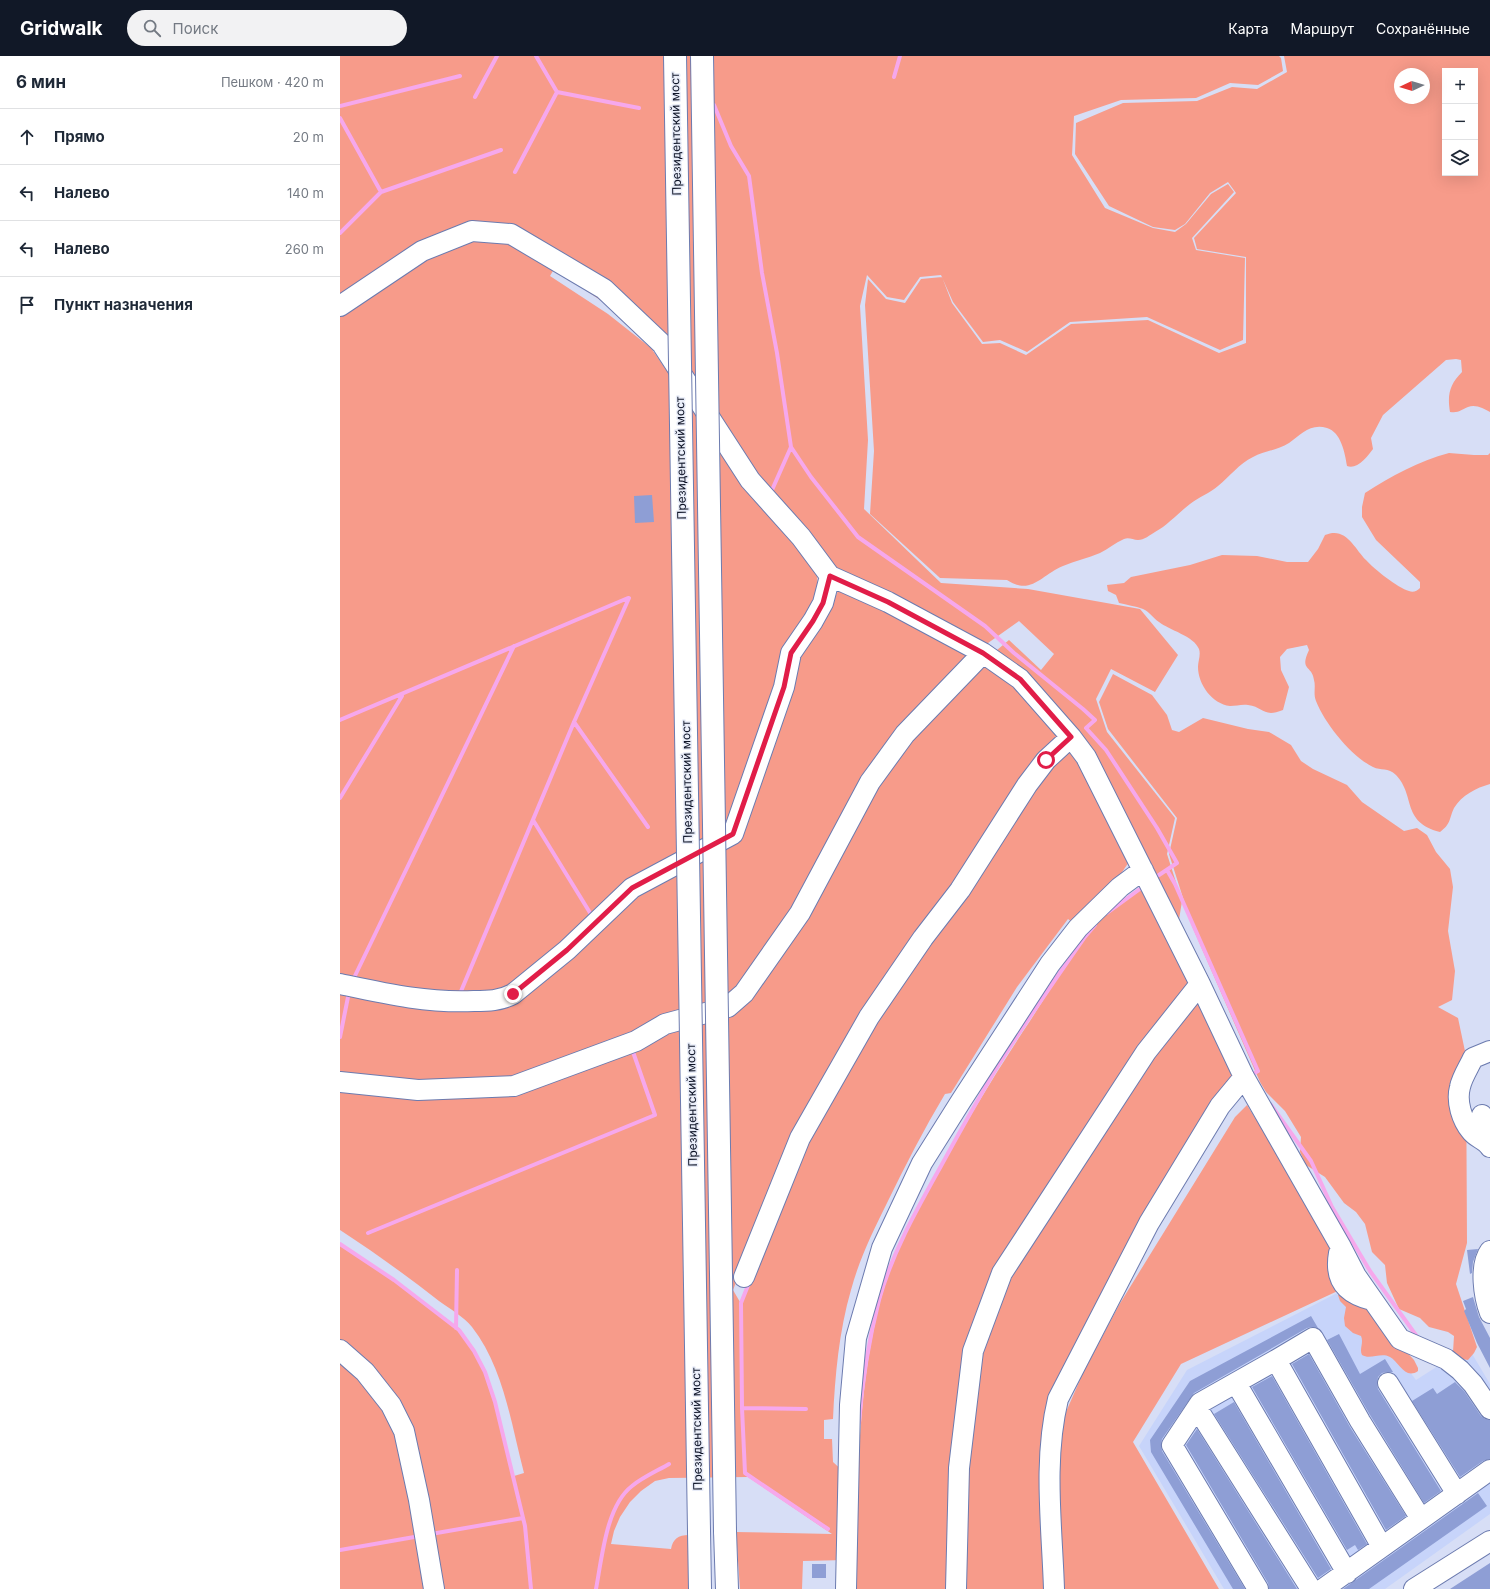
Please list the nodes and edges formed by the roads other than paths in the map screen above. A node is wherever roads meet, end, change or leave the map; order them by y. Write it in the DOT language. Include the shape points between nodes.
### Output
graph roads {
  1 [pos="675,56"];
  2 [pos="702,56"];
  3 [pos="340,306"];
  4 [pos="830,576"];
  5 [pos="983,653"];
  6 [pos="1071,737"];
  7 [pos="1143,870"];
  8 [pos="340,984"];
  9 [pos="1200,984"];
  10 [pos="1490,1051"];
  11 [pos="1244,1077"];
  12 [pos="340,1082"];
  13 [pos="1482,1115"];
  14 [pos="1489,1146"];
  15 [pos="1490,1251"];
  16 [pos="744,1277"];
  17 [pos="1490,1313"];
  18 [pos="340,1350"];
  19 [pos="1276,1360"];
  20 [pos="1236,1383"];
  21 [pos="1388,1383"];
  22 [pos="1197,1408"];
  23 [pos="1490,1409"];
  24 [pos="1490,1470"];
  25 [pos="1457,1494"];
  26 [pos="1421,1519"];
  27 [pos="1490,1541"];
  28 [pos="1382,1547"];
  29 [pos="1347,1573"];
  30 [pos="434,1589"];
  31 [pos="700,1589"];
  32 [pos="727,1589"];
  33 [pos="846,1589"];
  34 [pos="956,1589"];
  35 [pos="1054,1589"];
  36 [pos="1258,1589"];
  37 [pos="1311,1589"];
  38 [pos="1323,1589"];
  39 [pos="1414,1589"];
  1 -- 31 [label="highway, Президентский мост, bridge"];
  2 -- 32 [label="highway, bridge"];
  3 -- 4 [label="lane" via="422,251 472,231 511,234 604,289 662,344 750,480 801,537"];
  4 -- 5 [label="lane" via="888,602"];
  4 -- 8 [label="lane" via="823,603 791,653 784,687 733,834 632,888 567,950 505,998 429,1001"];
  5 -- 6 [label="lane" via="1020,679"];
  5 -- 12 [label="lane" via="905,734 870,782 800,913 744,993 728,1007 665,1024 636,1041 514,1086 418,1090"];
  6 -- 7 [label="lane" via="1086,757"];
  6 -- 16 [label="lane" via="1046,760 1027,785 960,890 923,938 869,1017 800,1138"];
  7 -- 9 [label="lane"];
  7 -- 33 [label="lane" via="1120,887 1078,928 1050,964 960,1100 922,1163 882,1248 856,1338 850,1405"];
  9 -- 11 [label="lane"];
  9 -- 34 [label="lane" via="1146,1052 1002,1273 973,1351 959,1468"];
  10 -- 14 [label="lane" via="1473,1058 1460,1087 1463,1119 1472,1133"];
  11 -- 23 [label="lane" via="1356,1276 1400,1339 1446,1359 1473,1384"];
  11 -- 35 [label="lane" via="1220,1106 1149,1223 1058,1399 1053,1419 1050,1481"];
  13 -- 14 [label="lane" via="1488,1132"];
  15 -- 17 [label="lane" via="1484,1266 1484,1292"];
  18 -- 30 [label="lane" via="364,1372 391,1404 404,1431"];
  19 -- 20 [label="lane"];
  19 -- 26 [label="lane" via="1313,1338 1360,1421"];
  19 -- 28 [label="lane"];
  20 -- 22 [label="lane" via="1200,1403"];
  20 -- 29 [label="lane"];
  21 -- 25 [label="lane"];
  22 -- 36 [label="lane" via="1172,1445"];
  22 -- 37 [label="lane"];
  24 -- 25 [label="lane"];
  25 -- 26 [label="lane"];
  26 -- 28 [label="lane"];
  27 -- 39 [label="lane"];
  28 -- 29 [label="lane"];
  29 -- 38 [label="lane"];
}
